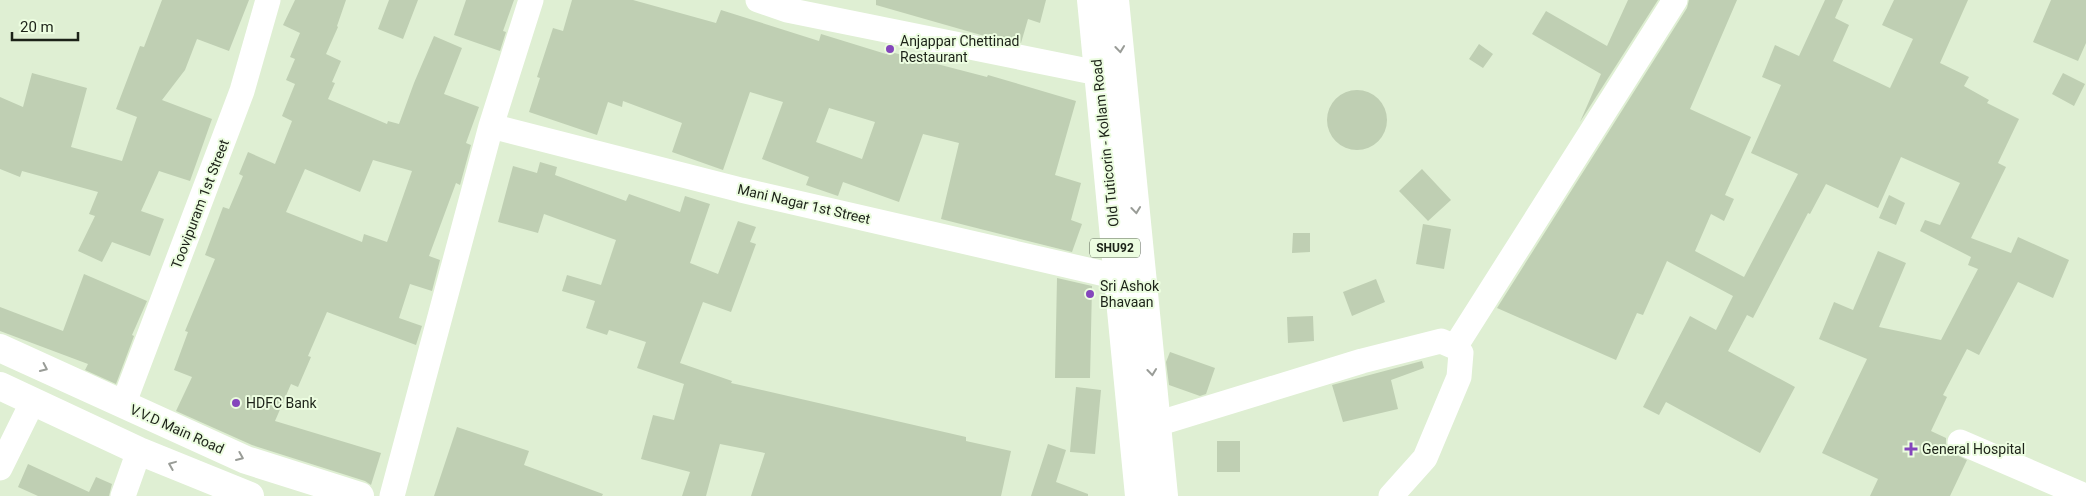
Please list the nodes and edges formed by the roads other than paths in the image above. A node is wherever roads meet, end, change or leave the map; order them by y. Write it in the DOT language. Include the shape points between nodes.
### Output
graph roads {
  1 [pos="268,0"];
  2 [pos="531,0"];
  3 [pos="758,0"];
  4 [pos="1091,0"];
  5 [pos="1115,0"];
  6 [pos="1675,0"];
  7 [pos="1098,73"];
  8 [pos="491,126"];
  9 [pos="1118,277"];
  10 [pos="1455,346"];
  11 [pos="0,348"];
  12 [pos="0,386"];
  13 [pos="33,401"];
  14 [pos="123,405"];
  15 [pos="1145,428"];
  16 [pos="1960,442"];
  17 [pos="138,452"];
  18 [pos="0,468"];
  19 [pos="123,496"];
  20 [pos="250,496"];
  21 [pos="360,496"];
  22 [pos="392,496"];
  23 [pos="1139,496"];
  24 [pos="1164,496"];
  25 [pos="1391,496"];
  26 [pos="2085,496"];
  1 -- 14 [label="street, Toovipuram 1st Street" via="242,91"];
  2 -- 8 [label="street"];
  3 -- 7 [label="street" via="787,10"];
  4 -- 7 [label="main road, Old Tuticorin - Kollam Road / SHU92"];
  5 -- 15 [label="main road, one-way"];
  6 -- 10 [label="street"];
  7 -- 9 [label="main road, Old Tuticorin - Kollam Road / SHU92"];
  8 -- 9 [label="street, Mani Nagar 1st Street" via="741,190"];
  8 -- 22 [label="street"];
  9 -- 15 [label="main road, Old Tuticorin - Kollam Road / SHU92"];
  10 -- 15 [label="street" via="1441,341 1392,352"];
  10 -- 25 [label="street" via="1461,353 1459,378 1442,419 1425,458"];
  11 -- 14 [label="main road, V.V.D Main Road, one-way"];
  12 -- 13 [label="main road"];
  13 -- 17 [label="main road"];
  13 -- 18 [label="street"];
  14 -- 21 [label="main road, V.V.D Main Road, one-way" via="246,460"];
  15 -- 23 [label="main road, Old Tuticorin - Kollam Road / SHU92"];
  15 -- 24 [label="main road"];
  16 -- 26 [label="street"];
  17 -- 19 [label="street"];
  20 -- 17 [label="main road, one-way"];
}
